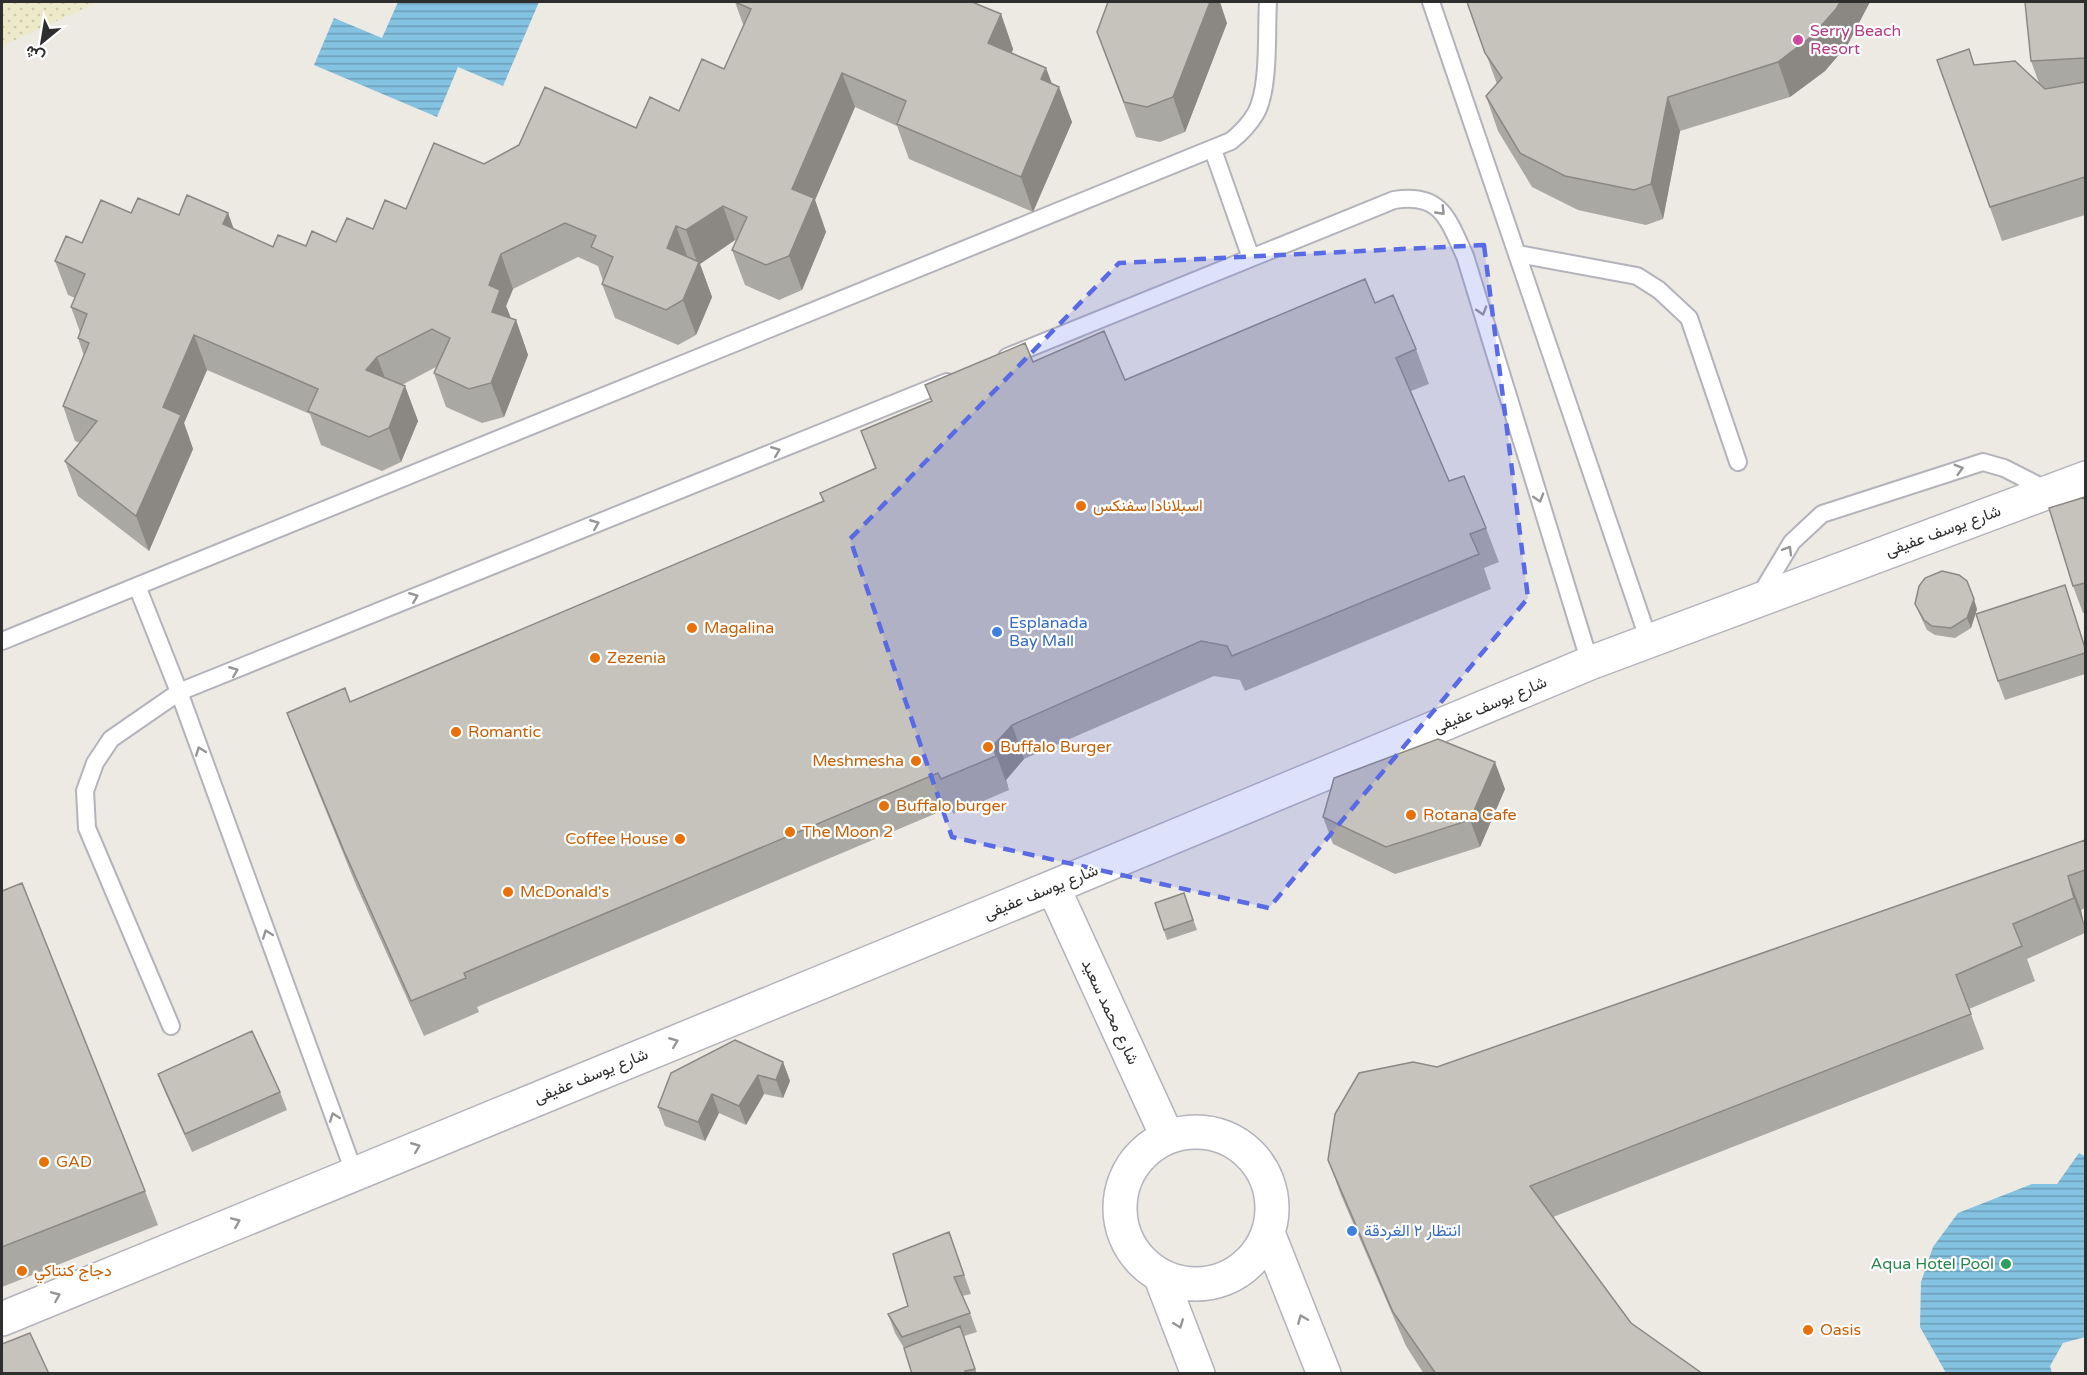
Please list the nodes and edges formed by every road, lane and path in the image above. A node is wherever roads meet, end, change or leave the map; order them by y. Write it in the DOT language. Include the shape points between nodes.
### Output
graph roads {
  1 [pos="1268,2"];
  2 [pos="1431,2"];
  3 [pos="1214,150"];
  4 [pos="1518,254"];
  5 [pos="1251,258"];
  6 [pos="987,365"];
  7 [pos="964,374"];
  8 [pos="1738,462"];
  9 [pos="2085,478"];
  10 [pos="2050,491"];
  11 [pos="137,586"];
  12 [pos="1757,600"];
  13 [pos="1649,640"];
  14 [pos="2,641"];
  15 [pos="1590,663"];
  16 [pos="179,692"];
  17 [pos="1053,887"];
  18 [pos="171,1026"];
  19 [pos="1167,1136"];
  20 [pos="354,1172"];
  21 [pos="1268,1233"];
  22 [pos="1160,1275"];
  23 [pos="2,1319"];
  24 [pos="1198,1374"];
  25 [pos="1324,1374"];
  1 -- 3 [label="lane" via="1263,92 1257,111 1238,135"];
  2 -- 4 [label="lane"];
  3 -- 5 [label="lane"];
  3 -- 11 [label="lane"];
  4 -- 8 [label="lane" via="1636,276 1679,306 1689,318"];
  4 -- 13 [label="lane"];
  5 -- 6 [label="lane"];
  5 -- 15 [label="lane, one-way" via="1394,200 1410,197 1438,206 1448,218 1465,256"];
  16 -- 7 [label="lane, one-way"];
  9 -- 10 [label="street, شارع يوسف عفيفى"];
  10 -- 12 [label="street, شارع يوسف عفيفى"];
  12 -- 10 [label="lane, one-way" via="1792,543 1822,514 1983,462"];
  11 -- 14 [label="lane"];
  11 -- 16 [label="lane"];
  12 -- 13 [label="street, شارع يوسف عفيفى"];
  13 -- 15 [label="street, شارع يوسف عفيفى"];
  15 -- 17 [label="street, شارع يوسف عفيفى"];
  16 -- 18 [label="lane" via="111,739 95,764 85,791 87,828"];
  20 -- 16 [label="lane, one-way"];
  17 -- 19 [label="street, شارع محمد سعيد"];
  20 -- 17 [label="street, شارع يوسف عفيفى, one-way"];
  19 -- 21 [label="street" via="1210,1132 1231,1139 1249,1152 1270,1190"];
  19 -- 22 [label="street" via="1133,1162 1123,1182 1119,1203 1128,1245 1142,1263"];
  23 -- 20 [label="street, شارع يوسف عفيفى, one-way"];
  21 -- 22 [label="street" via="1243,1268 1224,1279 1203,1284 1181,1283"];
  25 -- 21 [label="street, one-way"];
  22 -- 24 [label="street, one-way"];
}
